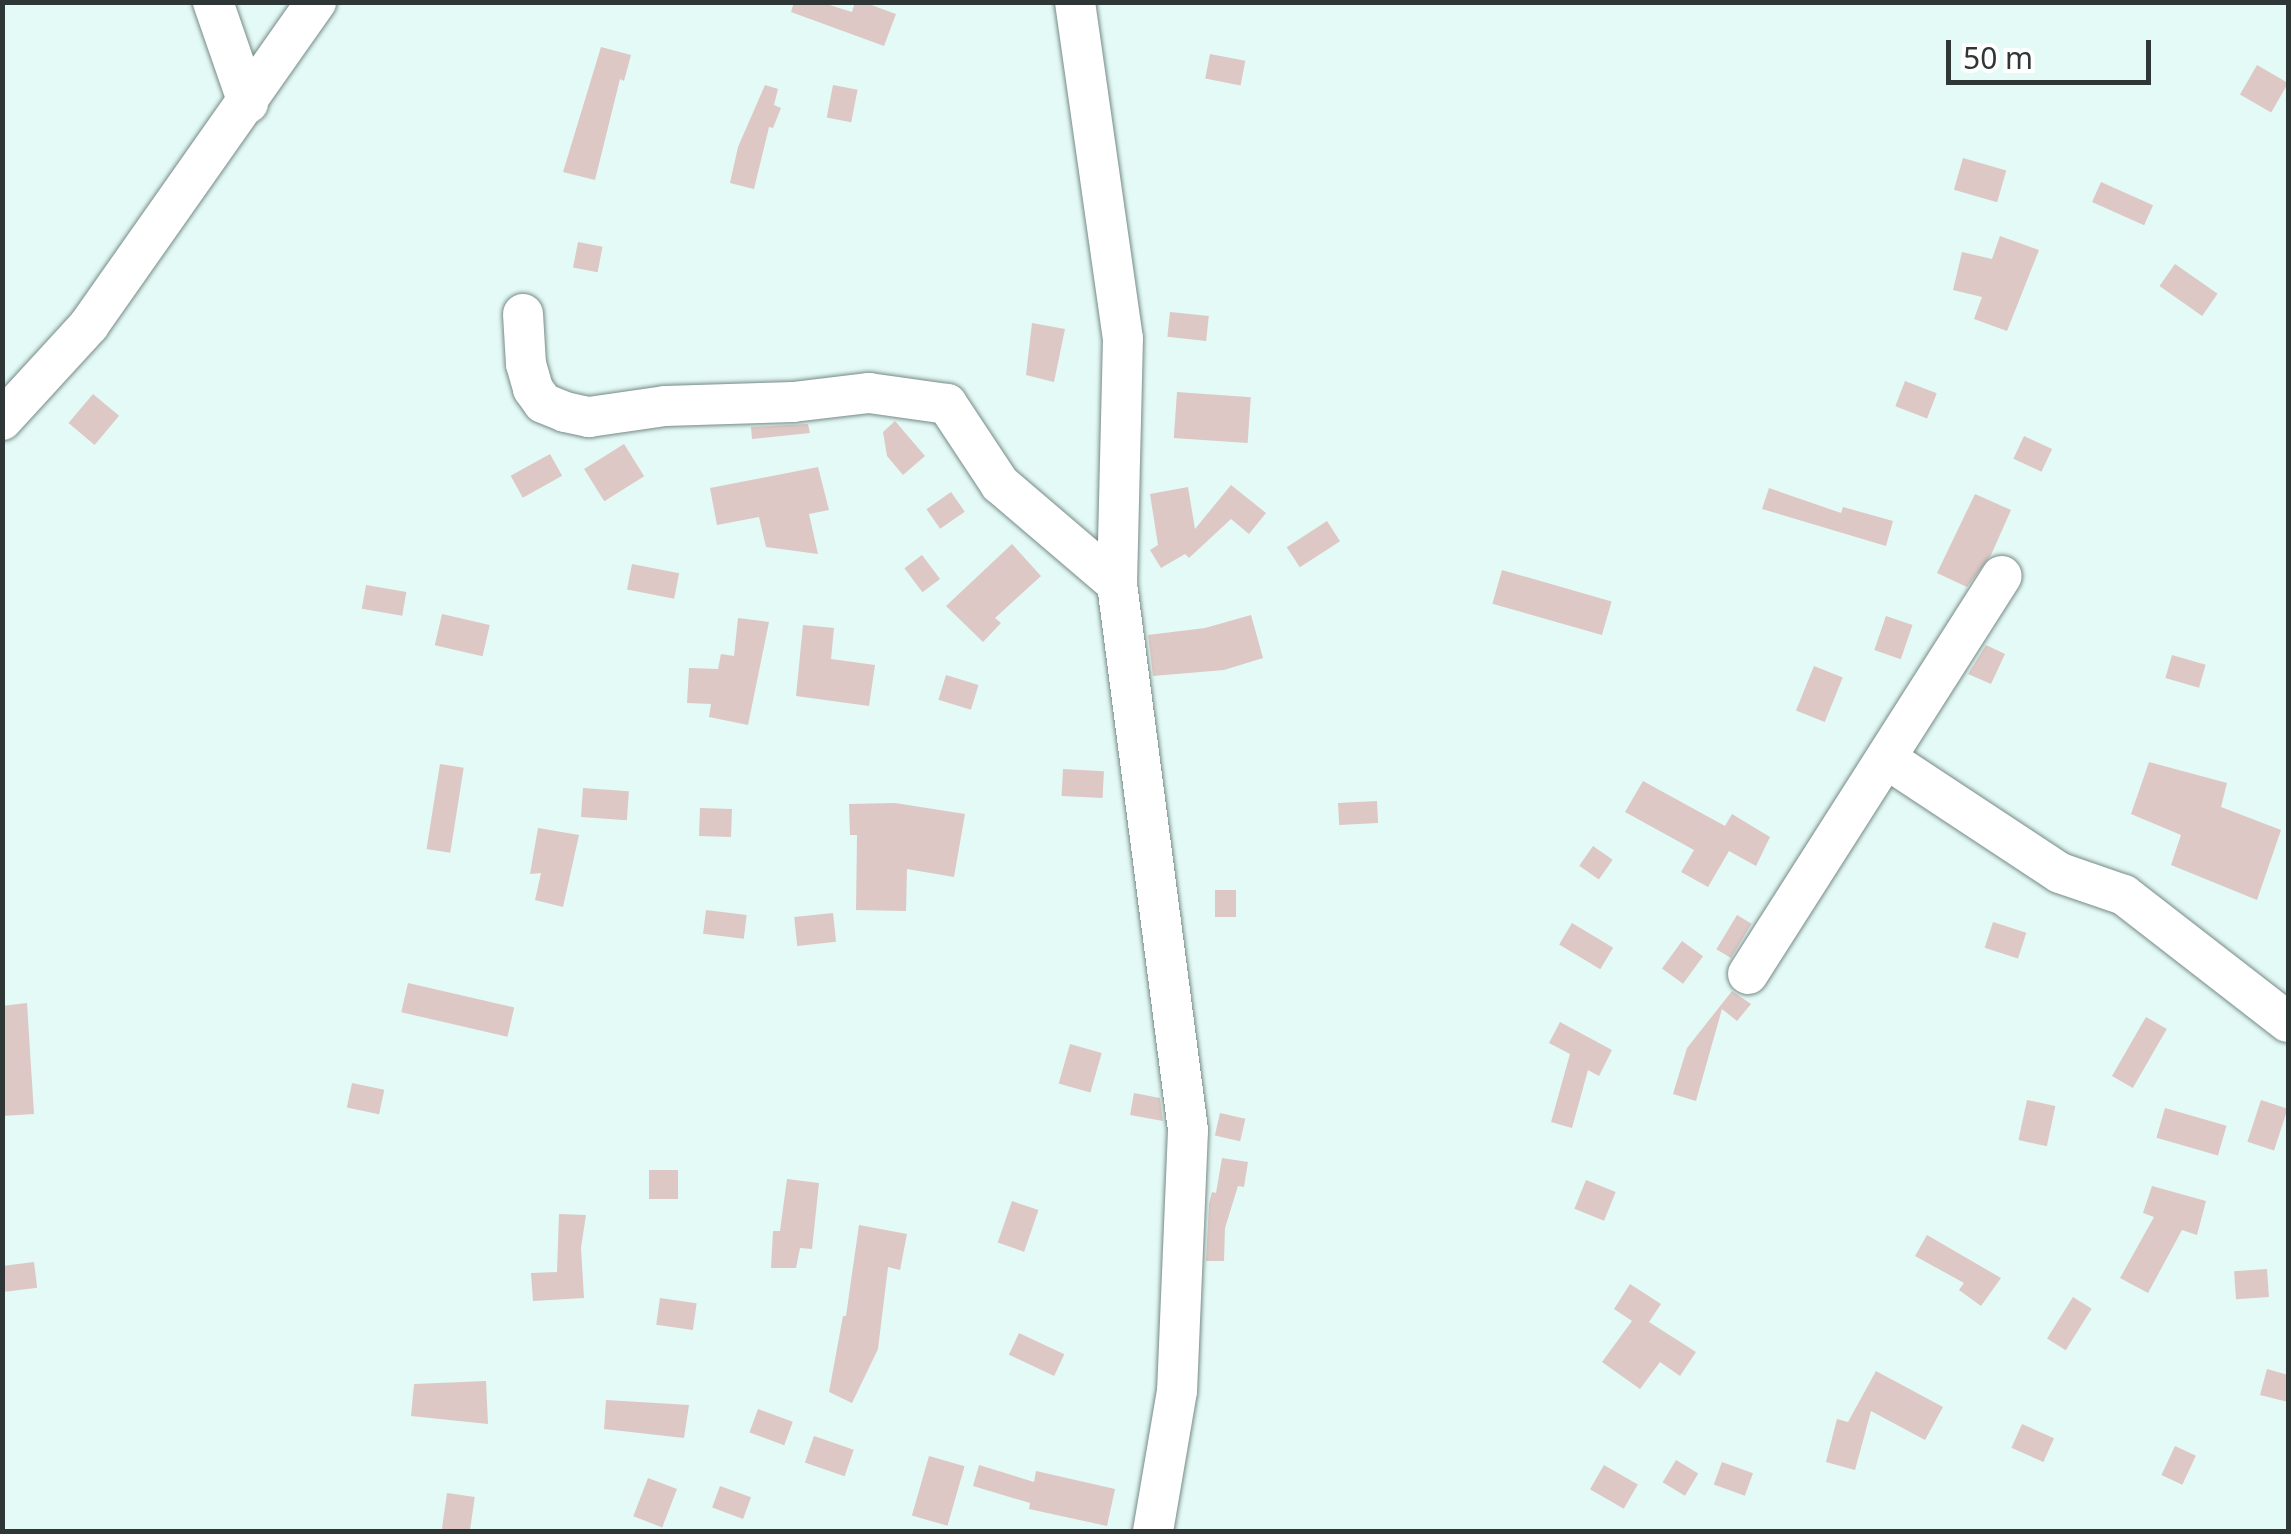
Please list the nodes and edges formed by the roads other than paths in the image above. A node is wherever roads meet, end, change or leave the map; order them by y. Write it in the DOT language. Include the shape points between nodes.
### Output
graph roads {
  1 [pos="213,2"];
  2 [pos="316,2"];
  3 [pos="1075,2"];
  4 [pos="248,103"];
  5 [pos="523,314"];
  6 [pos="2,420"];
  7 [pos="2002,576"];
  8 [pos="1118,584"];
  9 [pos="1887,759"];
  10 [pos="1748,974"];
  11 [pos="2288,1022"];
  12 [pos="1153,1532"];
  1 -- 4 [label="street"];
  2 -- 4 [label="street"];
  3 -- 8 [label="street" via="1123,338"];
  4 -- 6 [label="street" via="89,325"];
  5 -- 8 [label="street" via="533,388 543,402 566,412 590,417 869,393 947,404 1000,484"];
  7 -- 9 [label="street"];
  8 -- 12 [label="street" via="1188,1130 1177,1390"];
  9 -- 10 [label="street"];
  9 -- 11 [label="street" via="2060,873 2124,894"];
}
